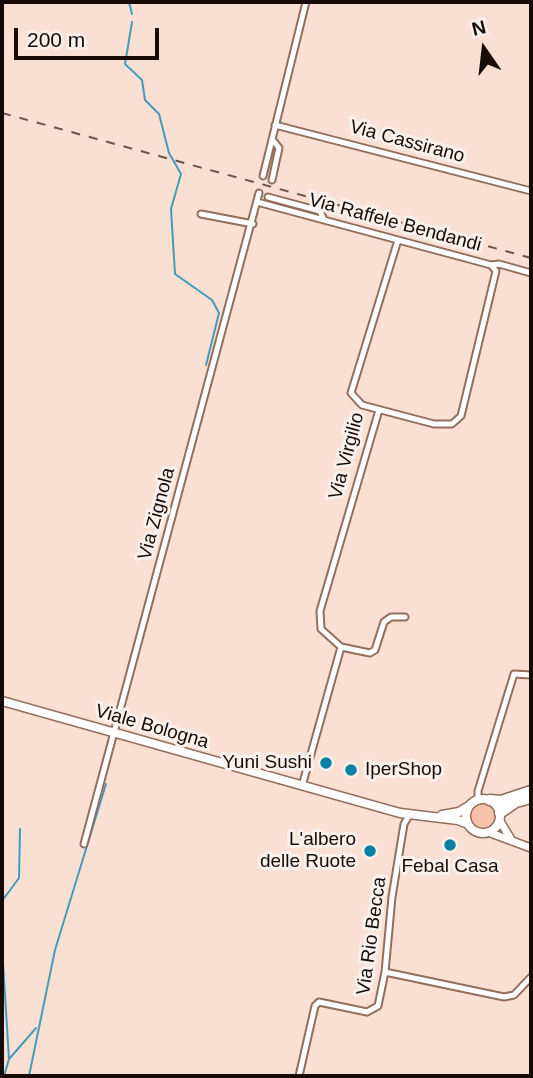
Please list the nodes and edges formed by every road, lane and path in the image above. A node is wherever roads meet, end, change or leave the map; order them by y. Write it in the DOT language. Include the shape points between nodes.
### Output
graph roads {
  1 [pos="306,2"];
  2 [pos="275,125"];
  3 [pos="272,139"];
  4 [pos="263,176"];
  5 [pos="272,180"];
  6 [pos="531,191"];
  7 [pos="260,192"];
  8 [pos="268,197"];
  9 [pos="257,202"];
  10 [pos="201,214"];
  11 [pos="324,220"];
  12 [pos="253,224"];
  13 [pos="398,240"];
  14 [pos="491,265"];
  15 [pos="531,272"];
  16 [pos="379,410"];
  17 [pos="405,617"];
  18 [pos="341,646"];
  19 [pos="531,676"];
  20 [pos="2,701"];
  21 [pos="114,733"];
  22 [pos="302,786"];
  23 [pos="531,791"];
  24 [pos="531,797"];
  25 [pos="478,799"];
  26 [pos="490,800"];
  27 [pos="469,806"];
  28 [pos="413,815"];
  29 [pos="500,817"];
  30 [pos="468,824"];
  31 [pos="488,832"];
  32 [pos="515,843"];
  33 [pos="84,844"];
  34 [pos="531,848"];
  35 [pos="385,972"];
  36 [pos="531,976"];
  37 [pos="299,1076"];
  1 -- 2 [label="street"];
  2 -- 3 [label="street"];
  2 -- 6 [label="street, Via Cassirano"];
  3 -- 4 [label="street"];
  3 -- 5 [label="street" via="279,148"];
  7 -- 9 [label="street, Via Zignola"];
  8 -- 11 [label="street" via="320,211"];
  9 -- 11 [label="street, Via Raffele Bendandi"];
  9 -- 12 [label="street, Via Zignola"];
  10 -- 12 [label="street"];
  11 -- 13 [label="street, Via Raffele Bendandi"];
  12 -- 21 [label="street, Via Zignola"];
  13 -- 14 [label="street, Via Raffele Bendandi"];
  13 -- 16 [label="street, Via Virgilio" via="351,393 362,405"];
  14 -- 15 [label="street"];
  14 -- 16 [label="street, Via Raffele Bendandi" via="496,271 461,416 452,424 435,424"];
  16 -- 18 [label="street, Via Virgilio" via="320,611 321,629"];
  17 -- 18 [label="street" via="384,622 370,653"];
  18 -- 22 [label="street"];
  19 -- 25 [label="street" via="514,674"];
  20 -- 21 [label="main road, Viale Bologna"];
  21 -- 22 [label="main road, Viale Bologna"];
  21 -- 33 [label="street, Via Zignola"];
  22 -- 28 [label="main road, Viale Bologna"];
  23 -- 26 [label="highway"];
  24 -- 29 [label="highway" via="516,802"];
  25 -- 26 [label="main road"];
  25 -- 27 [label="main road"];
  26 -- 29 [label="main road"];
  27 -- 28 [label="main road" via="449,814"];
  27 -- 30 [label="main road"];
  28 -- 30 [label="main road"];
  28 -- 35 [label="street, Via Rio Becca" via="404,824"];
  29 -- 31 [label="main road"];
  29 -- 32 [label="main road" via="504,832"];
  30 -- 31 [label="main road" via="477,832"];
  31 -- 32 [label="main road"];
  32 -- 34 [label="main road"];
  35 -- 36 [label="street" via="504,996 514,995"];
  35 -- 37 [label="street, Via Rio Becca" via="374,1010 325,1000 315,1006"];
}
